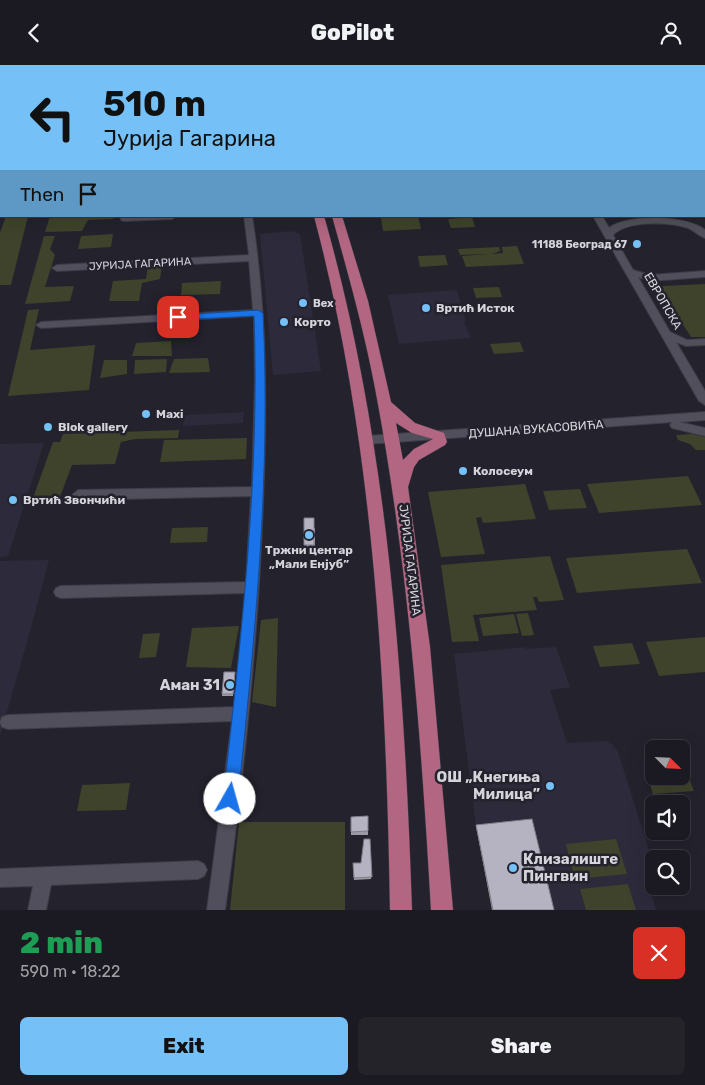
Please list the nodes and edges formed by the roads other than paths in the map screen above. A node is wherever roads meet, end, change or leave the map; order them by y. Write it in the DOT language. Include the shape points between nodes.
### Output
graph roads {
  1 [pos="159,217"];
  2 [pos="248,217"];
  3 [pos="319,217"];
  4 [pos="337,217"];
  5 [pos="603,217"];
  6 [pos="124,218"];
  7 [pos="630,224"];
  8 [pos="608,235"];
  9 [pos="705,235"];
  10 [pos="252,258"];
  11 [pos="57,268"];
  12 [pos="630,272"];
  13 [pos="705,274"];
  14 [pos="705,278"];
  15 [pos="640,289"];
  16 [pos="258,313"];
  17 [pos="41,325"];
  18 [pos="666,334"];
  19 [pos="705,342"];
  20 [pos="705,347"];
  21 [pos="681,360"];
  22 [pos="698,388"];
  23 [pos="385,399"];
  24 [pos="705,401"];
  25 [pos="705,417"];
  26 [pos="678,422"];
  27 [pos="705,423"];
  28 [pos="705,432"];
  29 [pos="440,439"];
  30 [pos="393,443"];
  31 [pos="367,444"];
  32 [pos="401,490"];
  33 [pos="258,491"];
  34 [pos="78,495"];
  35 [pos="252,587"];
  36 [pos="61,593"];
  37 [pos="240,714"];
  38 [pos="8,722"];
  39 [pos="198,871"];
  40 [pos="44,876"];
  41 [pos="0,878"];
  42 [pos="400,904"];
  43 [pos="443,904"];
  44 [pos="37,910"];
  45 [pos="216,910"];
  1 -- 6 [label="street"];
  2 -- 10 [label="street"];
  3 -- 31 [label="main road" via="342,306"];
  4 -- 23 [label="main road, ЈУРИЈА ГАГАРИНА" via="356,274"];
  5 -- 7 [label="street"];
  5 -- 8 [label="street, ЕВРОПСКА"];
  7 -- 8 [label="street" via="617,227"];
  7 -- 9 [label="street" via="679,222 698,228"];
  8 -- 12 [label="street, ЕВРОПСКА"];
  10 -- 11 [label="street, ЈУРИЈА ГАГАРИНА"];
  10 -- 16 [label="street"];
  12 -- 13 [label="street" via="650,278"];
  12 -- 15 [label="street, ЕВРОПСКА"];
  14 -- 15 [label="street" via="652,282"];
  15 -- 18 [label="street, ЕВРОПСКА"];
  16 -- 17 [label="street"];
  16 -- 33 [label="street" via="261,383"];
  18 -- 19 [label="street" via="681,342"];
  18 -- 21 [label="street, ЕВРОПСКА"];
  20 -- 21 [label="street" via="689,349"];
  21 -- 22 [label="street, ЕВРОПСКА"];
  22 -- 24 [label="street, ЕВРОПСКА"];
  22 -- 26 [label="street" via="696,409"];
  23 -- 29 [label="main road" via="403,423"];
  23 -- 30 [label="main road, ЈУРИЈА ГАГАРИНА"];
  25 -- 26 [label="street, ДУШАНА ВУКАСОВИЋА"];
  26 -- 27 [label="street, ДУШАНА ВУКАСОВИЋА"];
  26 -- 28 [label="street"];
  26 -- 29 [label="street, ДУШАНА ВУКАСОВИЋА"];
  29 -- 30 [label="street, ДУШАНА ВУКАСОВИЋА"];
  29 -- 32 [label="main road" via="413,456 405,469"];
  30 -- 31 [label="street, ДУШАНА ВУКАСОВИЋА"];
  30 -- 32 [label="main road, ЈУРИЈА ГАГАРИНА"];
  31 -- 42 [label="main road" via="385,620"];
  32 -- 43 [label="main road, ЈУРИЈА ГАГАРИНА" via="423,670"];
  33 -- 34 [label="street"];
  33 -- 35 [label="street"];
  35 -- 36 [label="street"];
  35 -- 37 [label="street"];
  37 -- 38 [label="street"];
  37 -- 45 [label="street"];
  39 -- 40 [label="street"];
  40 -- 41 [label="street"];
  40 -- 44 [label="street"];
}
